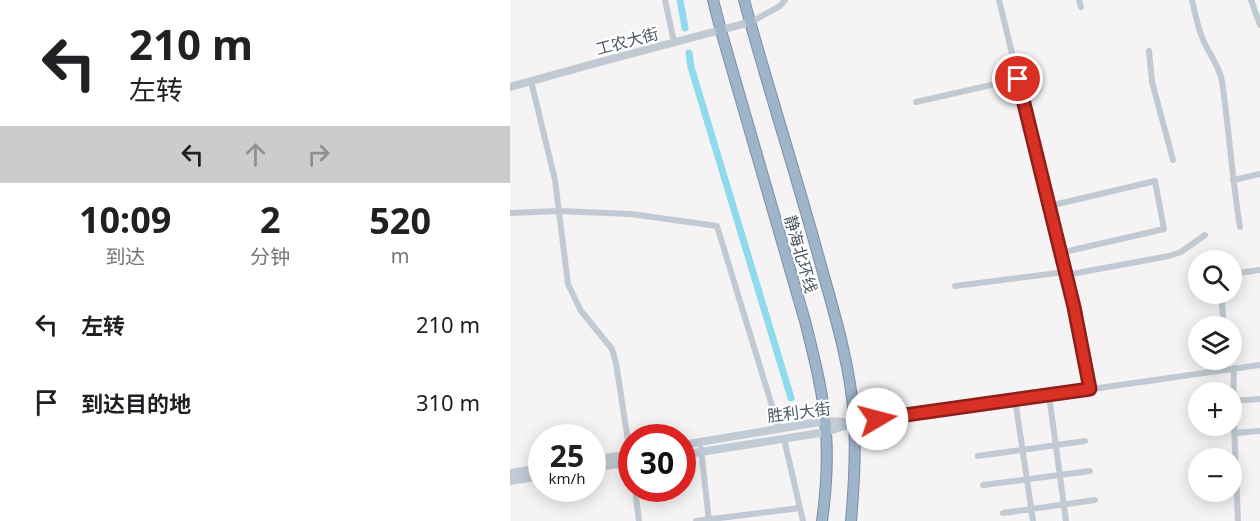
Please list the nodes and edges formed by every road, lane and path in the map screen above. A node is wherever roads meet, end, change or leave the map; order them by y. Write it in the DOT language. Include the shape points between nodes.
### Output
graph roads {
  1 [pos="665,0"];
  2 [pos="713,0"];
  3 [pos="744,0"];
  4 [pos="785,0"];
  5 [pos="999,0"];
  6 [pos="1192,0"];
  7 [pos="1251,0"];
  8 [pos="751,22"];
  9 [pos="1260,25"];
  10 [pos="721,31"];
  11 [pos="675,42"];
  12 [pos="1149,51"];
  13 [pos="1018,79"];
  14 [pos="531,81"];
  15 [pos="510,87"];
  16 [pos="916,102"];
  17 [pos="1173,160"];
  18 [pos="1260,174"];
  19 [pos="1233,180"];
  20 [pos="1049,206"];
  21 [pos="559,211"];
  22 [pos="510,213"];
  23 [pos="1240,227"];
  24 [pos="1205,235"];
  25 [pos="1060,253"];
  26 [pos="1260,270"];
  27 [pos="1065,273"];
  28 [pos="1242,273"];
  29 [pos="955,286"];
  30 [pos="1260,365"];
  31 [pos="1242,367"];
  32 [pos="1220,370"];
  33 [pos="1090,389"];
  34 [pos="1049,395"];
  35 [pos="1015,399"];
  36 [pos="1260,399"];
  37 [pos="1242,400"];
  38 [pos="854,423"];
  39 [pos="626,424"];
  40 [pos="826,426"];
  41 [pos="779,429"];
  42 [pos="1260,431"];
  43 [pos="1242,432"];
  44 [pos="1234,436"];
  45 [pos="784,439"];
  46 [pos="1085,441"];
  47 [pos="700,442"];
  48 [pos="696,443"];
  49 [pos="1056,446"];
  50 [pos="1023,450"];
  51 [pos="701,452"];
  52 [pos="696,453"];
  53 [pos="978,456"];
  54 [pos="528,470"];
  55 [pos="1090,471"];
  56 [pos="510,473"];
  57 [pos="1060,475"];
  58 [pos="528,478"];
  59 [pos="1027,479"];
  60 [pos="510,481"];
  61 [pos="983,485"];
  62 [pos="1095,500"];
  63 [pos="637,502"];
  64 [pos="1064,504"];
  65 [pos="800,508"];
  66 [pos="1031,509"];
  67 [pos="1003,513"];
  68 [pos="709,520"];
  69 [pos="639,521"];
  70 [pos="696,521"];
  71 [pos="803,521"];
  72 [pos="822,521"];
  73 [pos="851,521"];
  74 [pos="1033,521"];
  75 [pos="1066,521"];
  76 [pos="1238,521"];
  1 -- 11 [label="street"];
  2 -- 10 [label="highway, 静海北环线"];
  3 -- 8 [label="highway, 静海北环线"];
  4 -- 8 [label="street"];
  5 -- 13 [label="street"];
  6 -- 19 [label="street" via="1203,40 1220,71"];
  7 -- 9 [label="street"];
  8 -- 10 [label="street, 工农大街"];
  8 -- 38 [label="highway, 静海北环线" via="830,297"];
  10 -- 11 [label="street, 工农大街"];
  10 -- 40 [label="highway, 静海北环线" via="805,321"];
  11 -- 14 [label="street, 工农大街"];
  12 -- 17 [label="street" via="1153,84"];
  13 -- 16 [label="street"];
  13 -- 20 [label="street"];
  14 -- 15 [label="street, 工农大街"];
  14 -- 21 [label="street"];
  18 -- 19 [label="street"];
  19 -- 23 [label="street"];
  20 -- 25 [label="street"];
  20 -- 25 [label="street" via="1155,181 1164,229"];
  21 -- 22 [label="street"];
  21 -- 39 [label="street" via="568,285 581,311 612,349"];
  21 -- 41 [label="street" via="631,214 717,226"];
  24 -- 27 [label="street" via="1169,256"];
  25 -- 27 [label="street"];
  26 -- 28 [label="street"];
  27 -- 29 [label="street"];
  27 -- 33 [label="street"];
  30 -- 31 [label="street"];
  32 -- 33 [label="street"];
  33 -- 34 [label="street"];
  34 -- 35 [label="street"];
  34 -- 49 [label="street"];
  35 -- 38 [label="street"];
  35 -- 50 [label="street"];
  36 -- 37 [label="street"];
  38 -- 40 [label="main road, 胜利大街"];
  38 -- 73 [label="highway, 静海北环线"];
  40 -- 41 [label="main road, 胜利大街"];
  40 -- 45 [label="main road, 胜利大街"];
  40 -- 72 [label="highway, 静海北环线"];
  41 -- 47 [label="main road, 胜利大街"];
  42 -- 43 [label="street"];
  44 -- 76 [label="street"];
  45 -- 51 [label="main road, 胜利大街"];
  45 -- 65 [label="street"];
  46 -- 49 [label="street"];
  47 -- 48 [label="main road, 胜利大街"];
  47 -- 51 [label="street"];
  49 -- 50 [label="street"];
  49 -- 57 [label="street"];
  50 -- 53 [label="street"];
  50 -- 59 [label="street"];
  51 -- 52 [label="main road, 胜利大街"];
  51 -- 68 [label="street"];
  54 -- 56 [label="main road"];
  55 -- 57 [label="street"];
  57 -- 59 [label="street"];
  57 -- 64 [label="street"];
  58 -- 60 [label="main road"];
  59 -- 61 [label="street"];
  59 -- 66 [label="street"];
  62 -- 64 [label="street"];
  63 -- 69 [label="street"];
  64 -- 66 [label="street"];
  64 -- 75 [label="street"];
  65 -- 68 [label="street"];
  65 -- 71 [label="street"];
  66 -- 67 [label="street"];
  66 -- 74 [label="street"];
  68 -- 70 [label="street"];
}
